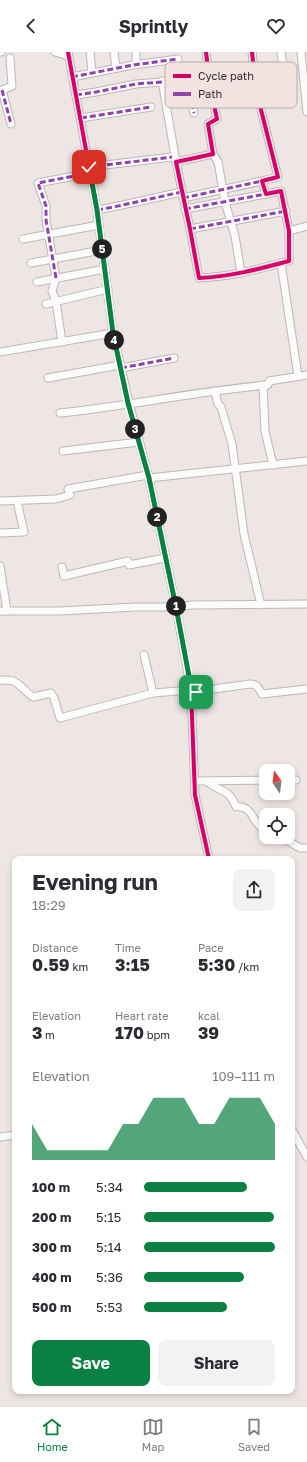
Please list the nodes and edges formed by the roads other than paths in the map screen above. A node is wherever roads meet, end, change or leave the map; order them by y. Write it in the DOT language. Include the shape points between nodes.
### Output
graph roads {
  1 [pos="55,52"];
  2 [pos="90,52"];
  3 [pos="114,52"];
  4 [pos="136,52"];
  5 [pos="172,52"];
  6 [pos="206,52"];
  7 [pos="252,52"];
  8 [pos="281,52"];
  9 [pos="301,52"];
  10 [pos="68,54"];
  11 [pos="10,58"];
  12 [pos="207,62"];
  13 [pos="253,62"];
  14 [pos="282,62"];
  15 [pos="136,64"];
  16 [pos="116,68"];
  17 [pos="92,72"];
  18 [pos="72,76"];
  19 [pos="162,81"];
  20 [pos="165,81"];
  21 [pos="1,91"];
  22 [pos="76,95"];
  23 [pos="165,100"];
  24 [pos="151,107"];
  25 [pos="166,108"];
  26 [pos="193,108"];
  27 [pos="215,108"];
  28 [pos="261,108"];
  29 [pos="307,112"];
  30 [pos="194,113"];
  31 [pos="81,118"];
  32 [pos="11,124"];
  33 [pos="213,154"];
  34 [pos="174,159"];
  35 [pos="90,170"];
  36 [pos="262,181"];
  37 [pos="222,190"];
  38 [pos="266,194"];
  39 [pos="183,195"];
  40 [pos="225,202"];
  41 [pos="186,209"];
  42 [pos="97,210"];
  43 [pos="286,211"];
  44 [pos="230,221"];
  45 [pos="99,225"];
  46 [pos="307,226"];
  47 [pos="190,229"];
  48 [pos="289,231"];
  49 [pos="49,234"];
  50 [pos="23,239"];
  51 [pos="102,250"];
  52 [pos="53,259"];
  53 [pos="30,263"];
  54 [pos="282,263"];
  55 [pos="105,269"];
  56 [pos="241,273"];
  57 [pos="56,278"];
  58 [pos="37,282"];
  59 [pos="108,289"];
  60 [pos="56,301"];
  61 [pos="46,304"];
  62 [pos="113,333"];
  63 [pos="62,342"];
  64 [pos="0,352"];
  65 [pos="174,358"];
  66 [pos="120,367"];
  67 [pos="307,375"];
  68 [pos="298,376"];
  69 [pos="48,378"];
  70 [pos="263,385"];
  71 [pos="215,391"];
  72 [pos="128,403"];
  73 [pos="60,413"];
  74 [pos="139,442"];
  75 [pos="63,451"];
  76 [pos="307,461"];
  77 [pos="273,465"];
  78 [pos="235,469"];
  79 [pos="148,476"];
  80 [pos="17,500"];
  81 [pos="0,502"];
  82 [pos="0,533"];
  83 [pos="165,558"];
  84 [pos="0,566"];
  85 [pos="62,567"];
  86 [pos="307,604"];
  87 [pos="261,605"];
  88 [pos="176,607"];
  89 [pos="4,612"];
  90 [pos="144,655"];
  91 [pos="0,680"];
  92 [pos="307,689"];
  93 [pos="192,690"];
  94 [pos="153,693"];
  95 [pos="259,780"];
  96 [pos="194,781"];
  97 [pos="206,781"];
  98 [pos="259,826"];
  99 [pos="293,844"];
  100 [pos="307,848"];
  101 [pos="208,856"];
  102 [pos="12,1135"];
  103 [pos="295,1135"];
  104 [pos="0,1137"];
  105 [pos="307,1157"];
  1 -- 10 [label="street"];
  2 -- 17 [label="street"];
  3 -- 16 [label="street"];
  4 -- 15 [label="street"];
  5 -- 15 [label="street" via="175,60"];
  6 -- 12 [label="street"];
  7 -- 13 [label="street"];
  8 -- 14 [label="street"];
  9 -- 29 [label="street"];
  10 -- 18 [label="street"];
  11 -- 21 [label="street" via="12,86"];
  15 -- 16 [label="street"];
  16 -- 17 [label="street"];
  17 -- 18 [label="street"];
  18 -- 22 [label="street"];
  19 -- 20 [label="street"];
  19 -- 22 [label="street"];
  19 -- 23 [label="street"];
  21 -- 32 [label="street"];
  22 -- 31 [label="street"];
  24 -- 31 [label="street"];
  25 -- 34 [label="street"];
  26 -- 30 [label="street"];
  27 -- 33 [label="street" via="217,119 208,124"];
  28 -- 36 [label="street" via="278,177"];
  31 -- 35 [label="street"];
  33 -- 34 [label="street"];
  33 -- 37 [label="street" via="218,162"];
  34 -- 35 [label="street"];
  34 -- 39 [label="street"];
  35 -- 42 [label="street"];
  35 -- 49 [label="street" via="38,183 46,206"];
  36 -- 37 [label="street"];
  36 -- 38 [label="street"];
  37 -- 39 [label="street"];
  37 -- 40 [label="street"];
  38 -- 40 [label="street"];
  38 -- 43 [label="street" via="281,191"];
  39 -- 41 [label="street"];
  39 -- 42 [label="street" via="147,199"];
  40 -- 41 [label="street"];
  40 -- 44 [label="street"];
  41 -- 47 [label="street"];
  42 -- 45 [label="street"];
  43 -- 44 [label="street"];
  43 -- 48 [label="street"];
  44 -- 47 [label="street"];
  44 -- 56 [label="street"];
  45 -- 49 [label="street"];
  45 -- 51 [label="street"];
  46 -- 48 [label="street"];
  47 -- 56 [label="street" via="199,278"];
  48 -- 54 [label="street" via="288,261"];
  49 -- 50 [label="street"];
  49 -- 52 [label="street"];
  51 -- 52 [label="street"];
  51 -- 55 [label="street"];
  52 -- 53 [label="street"];
  52 -- 57 [label="street"];
  54 -- 56 [label="street"];
  54 -- 68 [label="street"];
  55 -- 57 [label="street"];
  55 -- 59 [label="street"];
  57 -- 58 [label="street"];
  57 -- 60 [label="street" via="52,291"];
  59 -- 60 [label="street"];
  59 -- 62 [label="street"];
  60 -- 61 [label="street"];
  60 -- 63 [label="street"];
  62 -- 63 [label="street"];
  62 -- 66 [label="street"];
  63 -- 64 [label="street"];
  65 -- 66 [label="street"];
  66 -- 69 [label="street"];
  66 -- 72 [label="street"];
  67 -- 68 [label="street"];
  68 -- 70 [label="street" via="268,381 268,384"];
  70 -- 71 [label="street"];
  70 -- 77 [label="street" via="265,431"];
  71 -- 72 [label="street"];
  71 -- 78 [label="street" via="232,444"];
  72 -- 73 [label="street"];
  72 -- 74 [label="street"];
  74 -- 75 [label="street"];
  74 -- 79 [label="street"];
  76 -- 77 [label="street"];
  77 -- 78 [label="street"];
  78 -- 79 [label="street"];
  78 -- 87 [label="street" via="244,534"];
  79 -- 80 [label="street" via="68,490 70,495 56,499"];
  79 -- 83 [label="street"];
  80 -- 81 [label="street"];
  80 -- 82 [label="street" via="24,532"];
  83 -- 85 [label="street" via="129,565 128,561 64,576"];
  83 -- 88 [label="street"];
  84 -- 89 [label="street"];
  86 -- 87 [label="street"];
  87 -- 88 [label="street"];
  88 -- 89 [label="street"];
  88 -- 93 [label="street"];
  90 -- 94 [label="street"];
  91 -- 94 [label="street" via="17,682 33,697 50,693 60,718"];
  92 -- 93 [label="street" via="262,694 255,684 245,684"];
  93 -- 94 [label="street"];
  93 -- 96 [label="street"];
  95 -- 97 [label="street"];
  96 -- 97 [label="street"];
  96 -- 101 [label="street"];
  97 -- 98 [label="street" via="229,794 236,807 242,806 250,811"];
  99 -- 100 [label="street"];
  102 -- 104 [label="street"];
  103 -- 105 [label="street"];
}
